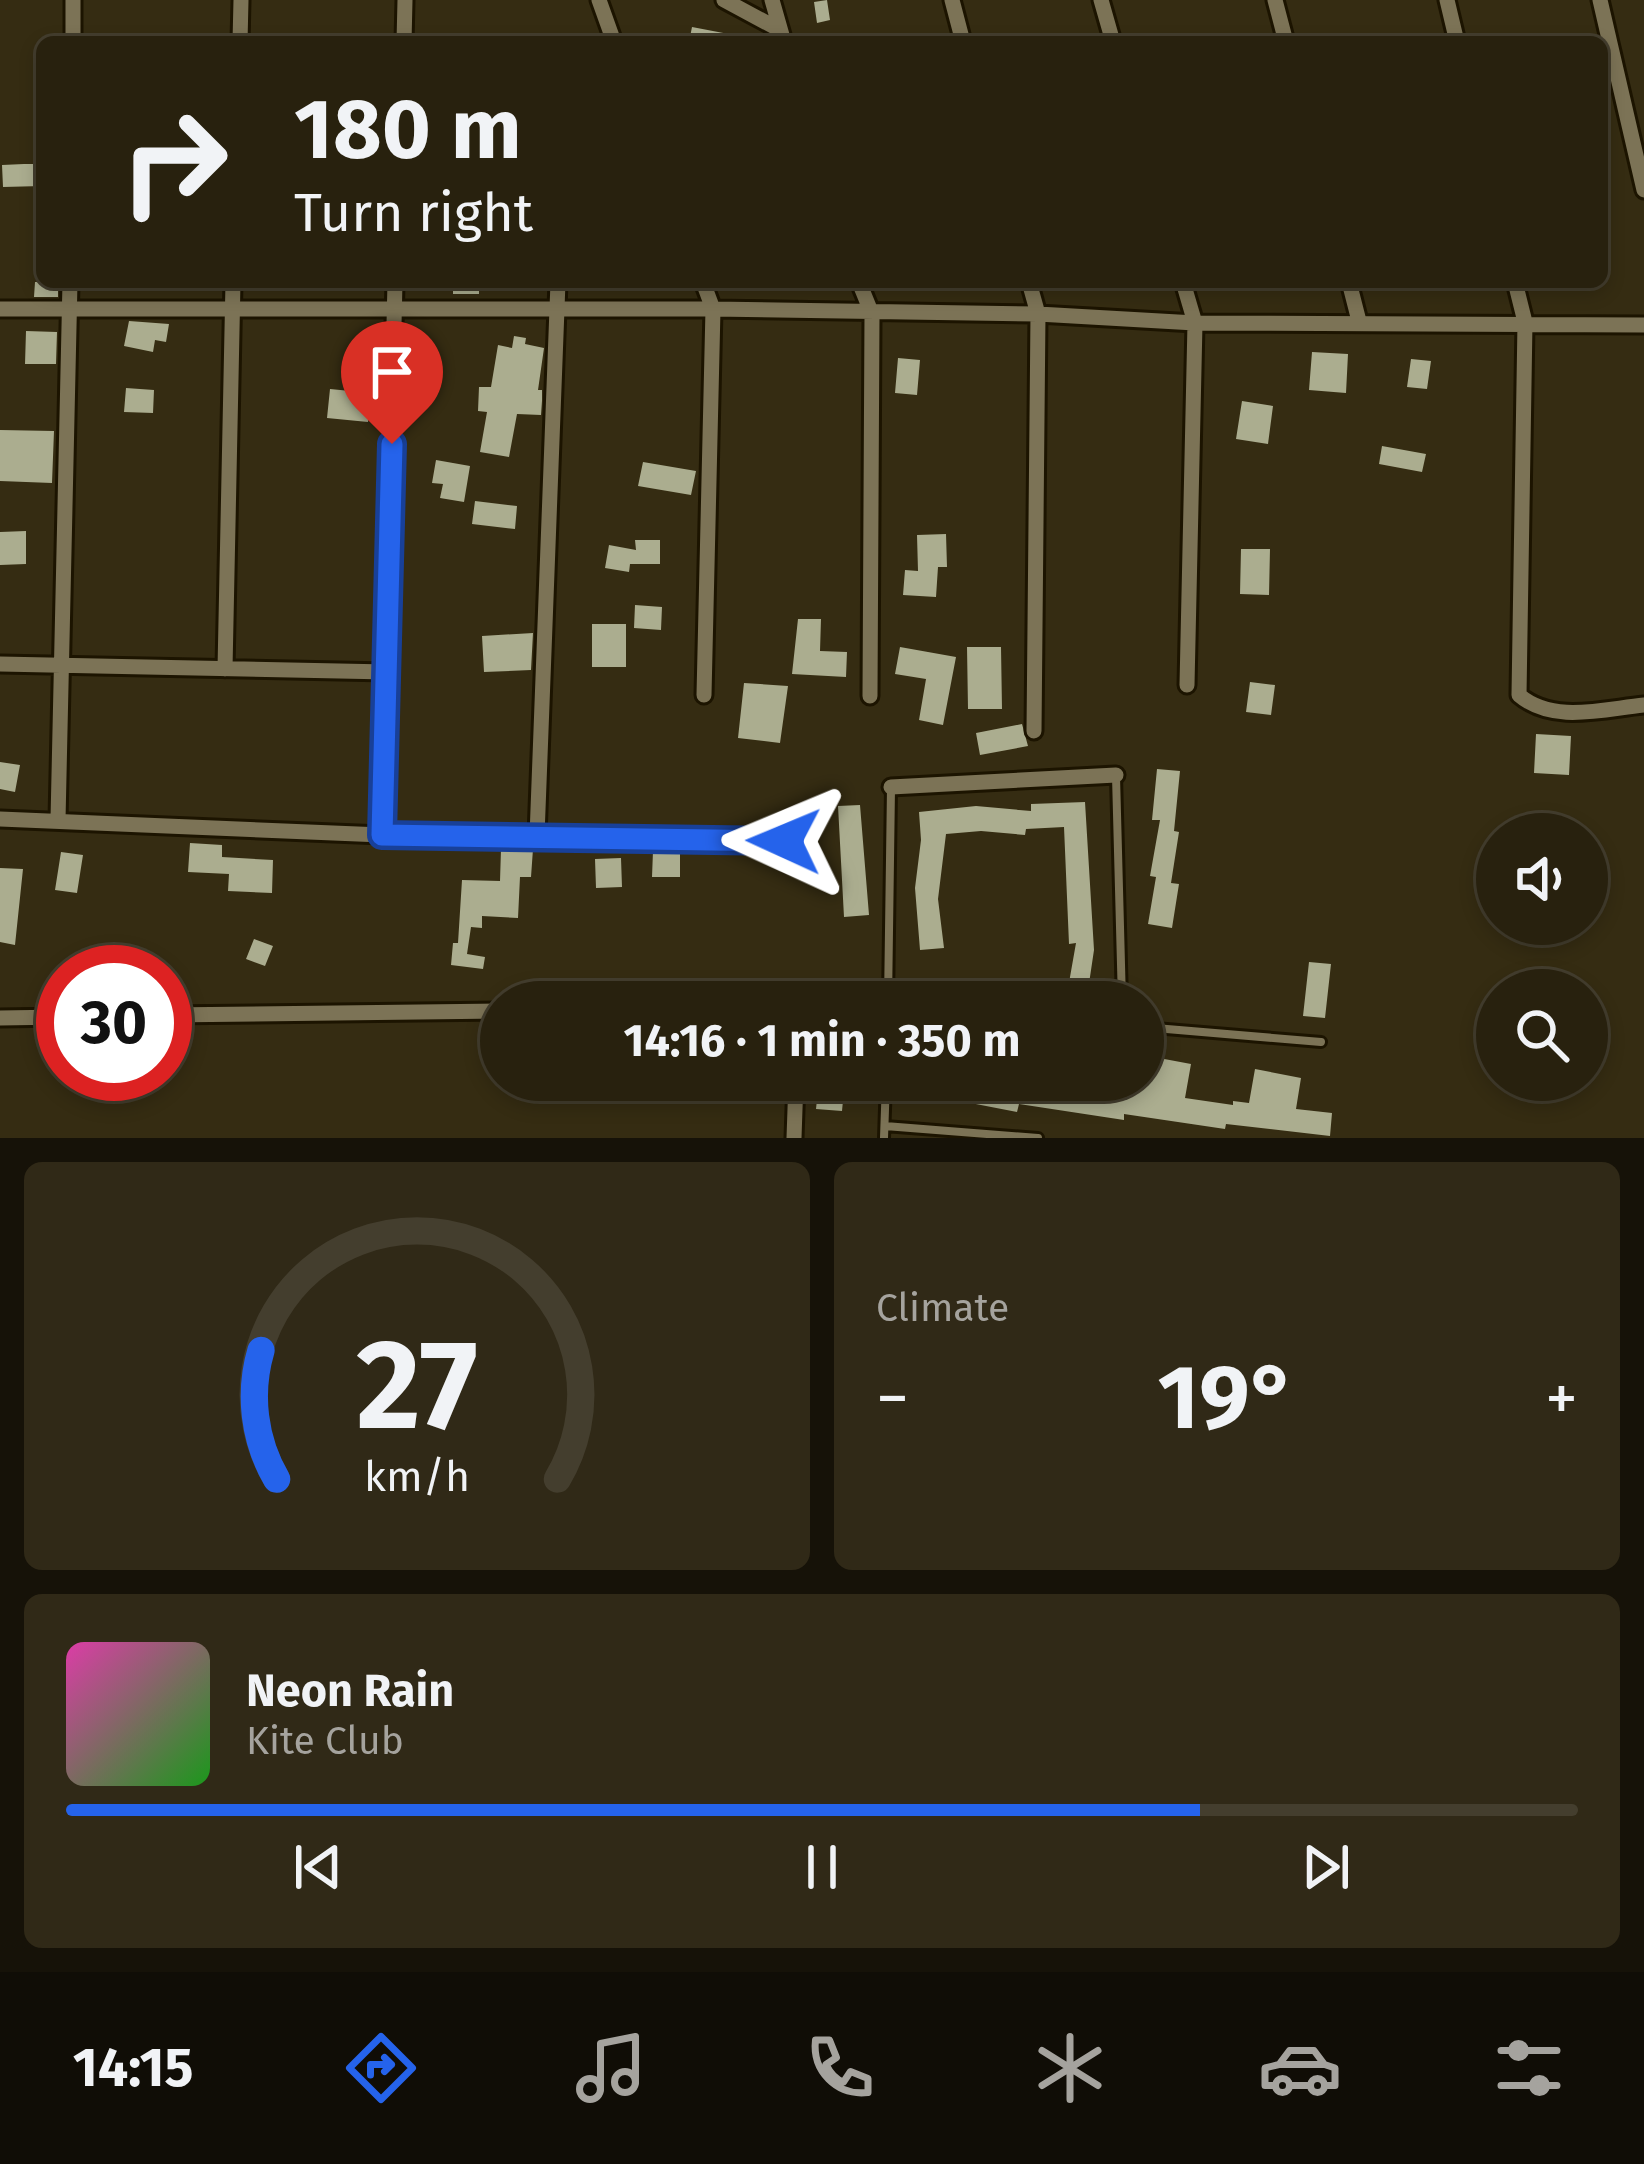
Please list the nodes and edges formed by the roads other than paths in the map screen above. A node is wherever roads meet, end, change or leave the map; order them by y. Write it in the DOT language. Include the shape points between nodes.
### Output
graph roads {
  1 [pos="73,0"];
  2 [pos="241,0"];
  3 [pos="405,0"];
  4 [pos="599,0"];
  5 [pos="724,0"];
  6 [pos="772,0"];
  7 [pos="952,0"];
  8 [pos="1101,0"];
  9 [pos="1275,0"];
  10 [pos="1447,0"];
  11 [pos="1600,0"];
  12 [pos="73,36"];
  13 [pos="240,36"];
  14 [pos="404,36"];
  15 [pos="612,36"];
  16 [pos="782,36"];
  17 [pos="961,36"];
  18 [pos="1111,36"];
  19 [pos="1284,36"];
  20 [pos="1456,36"];
  21 [pos="1644,190"];
  22 [pos="70,288"];
  23 [pos="233,288"];
  24 [pos="395,288"];
  25 [pos="558,288"];
  26 [pos="705,288"];
  27 [pos="861,288"];
  28 [pos="1031,288"];
  29 [pos="1185,288"];
  30 [pos="1351,288"];
  31 [pos="1516,288"];
  32 [pos="70,308"];
  33 [pos="232,308"];
  34 [pos="394,308"];
  35 [pos="0,309"];
  36 [pos="713,309"];
  37 [pos="557,310"];
  38 [pos="872,314"];
  39 [pos="1038,314"];
  40 [pos="1359,321"];
  41 [pos="1525,322"];
  42 [pos="1195,323"];
  43 [pos="1644,325"];
  44 [pos="0,664"];
  45 [pos="64,665"];
  46 [pos="225,669"];
  47 [pos="388,672"];
  48 [pos="1187,685"];
  49 [pos="704,695"];
  50 [pos="870,696"];
  51 [pos="1644,705"];
  52 [pos="1034,731"];
  53 [pos="1116,776"];
  54 [pos="891,787"];
  55 [pos="0,819"];
  56 [pos="58,820"];
  57 [pos="382,835"];
  58 [pos="537,836"];
  59 [pos="784,841"];
  60 [pos="888,981"];
  61 [pos="1121,981"];
  62 [pos="480,1011"];
  63 [pos="192,1016"];
  64 [pos="36,1017"];
  65 [pos="0,1018"];
  66 [pos="1164,1029"];
  67 [pos="1322,1042"];
  68 [pos="795,1101"];
  69 [pos="886,1101"];
  70 [pos="885,1126"];
  71 [pos="794,1138"];
  72 [pos="884,1138"];
  73 [pos="1038,1138"];
  1 -- 12 [label="street"];
  2 -- 13 [label="street"];
  3 -- 14 [label="street"];
  4 -- 15 [label="street"];
  5 -- 16 [label="street"];
  6 -- 16 [label="street"];
  7 -- 17 [label="street"];
  8 -- 18 [label="street"];
  9 -- 19 [label="street"];
  10 -- 20 [label="street"];
  11 -- 21 [label="street"];
  22 -- 32 [label="street"];
  23 -- 33 [label="street"];
  24 -- 34 [label="street"];
  25 -- 37 [label="street"];
  26 -- 36 [label="street"];
  27 -- 38 [label="street"];
  28 -- 39 [label="street"];
  29 -- 42 [label="street"];
  30 -- 40 [label="street"];
  31 -- 41 [label="street"];
  32 -- 33 [label="street"];
  32 -- 35 [label="street"];
  32 -- 45 [label="street"];
  33 -- 34 [label="street"];
  33 -- 46 [label="street"];
  34 -- 37 [label="street"];
  34 -- 47 [label="street"];
  36 -- 37 [label="street"];
  36 -- 38 [label="street"];
  36 -- 49 [label="street"];
  37 -- 58 [label="street"];
  38 -- 39 [label="street"];
  38 -- 50 [label="street"];
  39 -- 42 [label="street"];
  39 -- 52 [label="street"];
  40 -- 41 [label="street"];
  40 -- 42 [label="street"];
  41 -- 43 [label="street"];
  41 -- 51 [label="street" via="1520,695 1557,713"];
  42 -- 48 [label="street"];
  44 -- 45 [label="street"];
  45 -- 46 [label="street"];
  45 -- 56 [label="street"];
  46 -- 47 [label="street"];
  47 -- 57 [label="street"];
  53 -- 54 [label="street"];
  53 -- 61 [label="lane"];
  54 -- 60 [label="lane"];
  55 -- 56 [label="street"];
  56 -- 57 [label="street"];
  57 -- 58 [label="street"];
  58 -- 59 [label="street"];
  62 -- 63 [label="street"];
  64 -- 65 [label="street"];
  66 -- 67 [label="lane"];
  68 -- 71 [label="street"];
  69 -- 70 [label="lane"];
  70 -- 72 [label="lane"];
  70 -- 73 [label="lane"];
}
